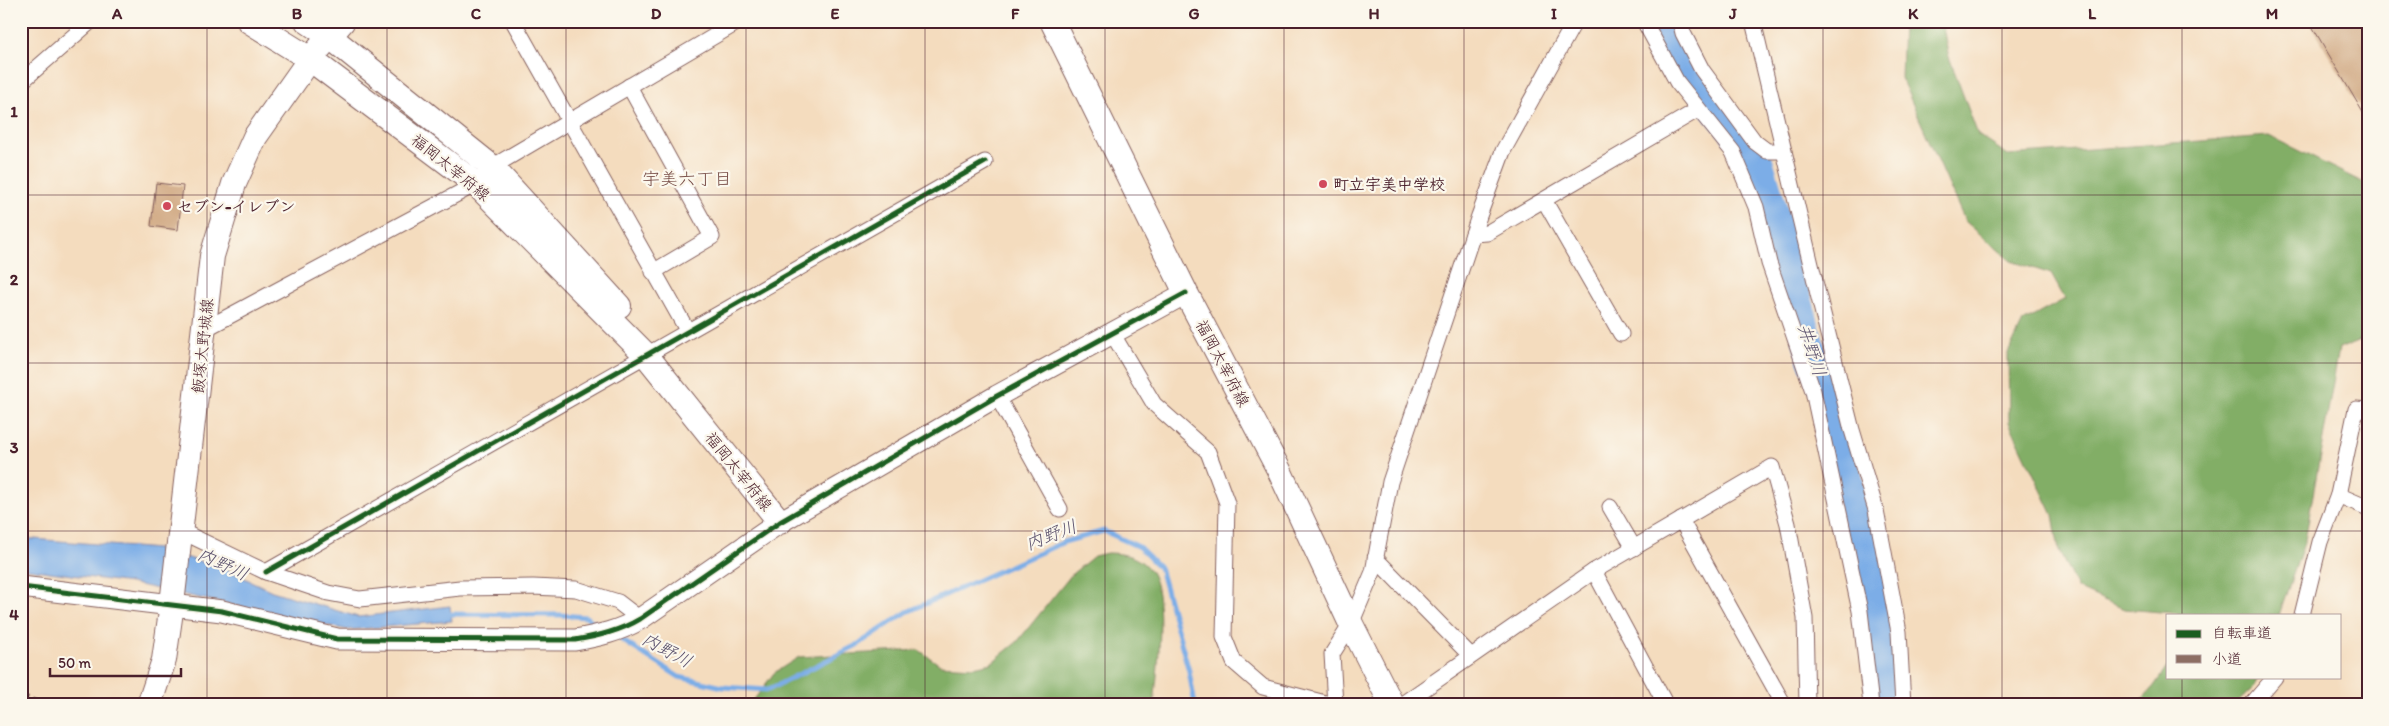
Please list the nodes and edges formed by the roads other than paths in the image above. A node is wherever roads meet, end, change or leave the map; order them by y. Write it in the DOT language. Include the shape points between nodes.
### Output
graph roads {
  1 [pos="249,21"];
  2 [pos="307,21"];
  3 [pos="513,21"];
  4 [pos="740,21"];
  5 [pos="1052,21"];
  6 [pos="1575,21"];
  7 [pos="1644,21"];
  8 [pos="1680,21"];
  9 [pos="1753,21"];
  10 [pos="83,24"];
  11 [pos="336,29"];
  12 [pos="310,59"];
  13 [pos="21,82"];
  14 [pos="629,86"];
  15 [pos="1694,112"];
  16 [pos="569,122"];
  17 [pos="1783,151"];
  18 [pos="985,162"];
  19 [pos="492,167"];
  20 [pos="476,184"];
  21 [pos="1544,200"];
  22 [pos="1473,234"];
  23 [pos="653,272"];
  24 [pos="1186,293"];
  25 [pos="204,329"];
  26 [pos="687,330"];
  27 [pos="1112,333"];
  28 [pos="1621,334"];
  29 [pos="651,352"];
  30 [pos="996,396"];
  31 [pos="2368,410"];
  32 [pos="2338,495"];
  33 [pos="1610,507"];
  34 [pos="2368,508"];
  35 [pos="1060,509"];
  36 [pos="1681,520"];
  37 [pos="780,522"];
  38 [pos="181,533"];
  39 [pos="1634,548"];
  40 [pos="1375,558"];
  41 [pos="1594,571"];
  42 [pos="266,572"];
  43 [pos="21,588"];
  44 [pos="173,594"];
  45 [pos="2302,614"];
  46 [pos="633,623"];
  47 [pos="1351,624"];
  48 [pos="1471,656"];
  49 [pos="2274,678"];
  50 [pos="149,705"];
  51 [pos="1334,705"];
  52 [pos="1392,705"];
  53 [pos="1401,705"];
  54 [pos="1666,705"];
  55 [pos="1784,705"];
  56 [pos="1807,705"];
  57 [pos="1871,705"];
  58 [pos="1903,705"];
  59 [pos="2251,705"];
  1 -- 12 [label="main road, 福岡太宰府線"];
  2 -- 11 [label="main road, 福岡太宰府線"];
  3 -- 16 [label="street"];
  4 -- 14 [label="street"];
  5 -- 24 [label="main road, 福岡太宰府線"];
  6 -- 22 [label="street" via="1503,152"];
  7 -- 57 [label="street" via="1677,82 1733,152 1756,207 1770,264 1813,391 1860,611"];
  8 -- 17 [label="street" via="1702,70 1755,142 1767,151"];
  9 -- 17 [label="street"];
  10 -- 13 [label="street"];
  11 -- 12 [label="main road, 飯塚大野城線"];
  11 -- 19 [label="main road, 福岡太宰府線"];
  12 -- 20 [label="main road, 福岡太宰府線"];
  12 -- 25 [label="main road, 飯塚大野城線" via="255,138 234,184 212,256"];
  14 -- 16 [label="street"];
  14 -- 23 [label="street" via="712,237"];
  15 -- 21 [label="street"];
  16 -- 19 [label="street"];
  16 -- 23 [label="street"];
  17 -- 58 [label="street" via="1852,430 1876,510 1899,632"];
  18 -- 26 [label="street"];
  19 -- 20 [label="street"];
  19 -- 29 [label="main road, 福岡太宰府線"];
  20 -- 25 [label="street"];
  20 -- 29 [label="main road, 福岡太宰府線"];
  21 -- 22 [label="street" via="1487,232"];
  21 -- 28 [label="street"];
  22 -- 40 [label="street" via="1390,482"];
  23 -- 26 [label="street"];
  24 -- 27 [label="street"];
  24 -- 47 [label="main road, 福岡太宰府線" via="1279,470"];
  25 -- 38 [label="main road, 飯塚大野城線"];
  26 -- 29 [label="street"];
  27 -- 30 [label="street"];
  27 -- 51 [label="street" via="1154,404 1208,452 1227,503 1224,638 1234,662 1263,687"];
  29 -- 37 [label="main road, 福岡太宰府線"];
  29 -- 42 [label="street"];
  30 -- 35 [label="street"];
  30 -- 37 [label="street"];
  31 -- 32 [label="street" via="2356,409"];
  32 -- 34 [label="street"];
  32 -- 45 [label="street" via="2320,542"];
  33 -- 39 [label="street"];
  36 -- 39 [label="street"];
  36 -- 55 [label="street"];
  36 -- 56 [label="street" via="1772,467 1788,524 1805,618"];
  37 -- 46 [label="street"];
  38 -- 42 [label="street"];
  38 -- 44 [label="main road, 飯塚大野城線"];
  39 -- 41 [label="street"];
  40 -- 47 [label="street" via="1373,572"];
  40 -- 48 [label="street"];
  41 -- 48 [label="street"];
  41 -- 54 [label="street"];
  42 -- 46 [label="street" via="328,593 360,599 460,588 576,589 618,602"];
  43 -- 44 [label="street"];
  44 -- 46 [label="street" via="337,639 575,640"];
  44 -- 50 [label="main road, 飯塚大野城線" via="164,660"];
  47 -- 51 [label="street" via="1332,654"];
  47 -- 52 [label="main road, 福岡太宰府線"];
  48 -- 53 [label="street"];
  49 -- 59 [label="street"];
}
